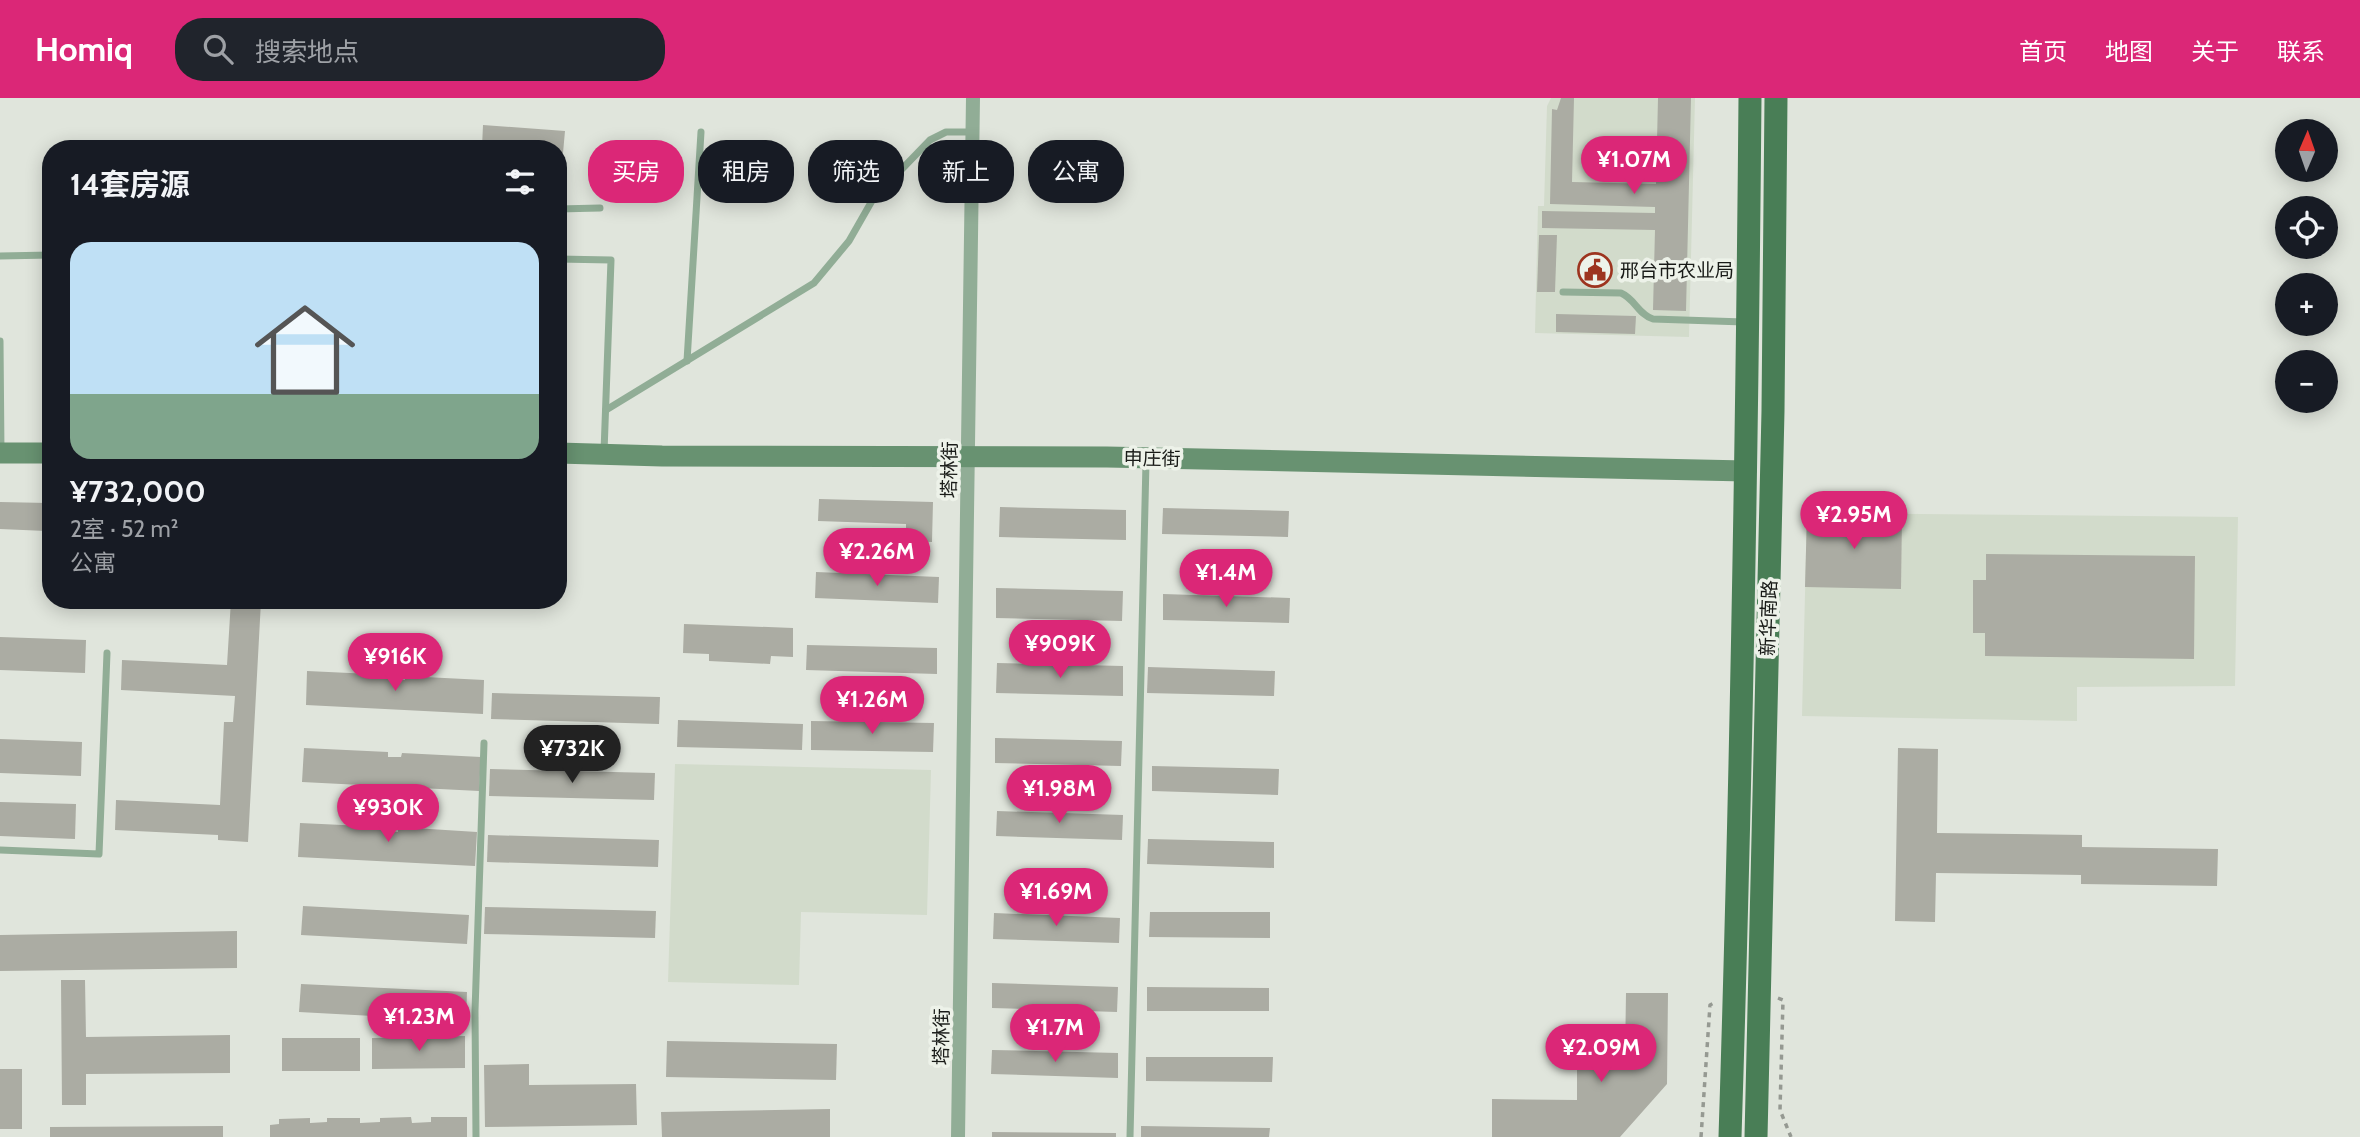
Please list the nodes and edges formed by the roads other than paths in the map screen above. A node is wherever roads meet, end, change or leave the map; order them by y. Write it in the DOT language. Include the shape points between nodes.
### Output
graph roads {
  1 [pos="973,98"];
  2 [pos="1750,98"];
  3 [pos="1776,98"];
  4 [pos="701,132"];
  5 [pos="972,132"];
  6 [pos="600,208"];
  7 [pos="567,209"];
  8 [pos="42,255"];
  9 [pos="0,256"];
  10 [pos="567,259"];
  11 [pos="1563,292"];
  12 [pos="1748,322"];
  13 [pos="0,341"];
  14 [pos="687,361"];
  15 [pos="606,410"];
  16 [pos="1,453"];
  17 [pos="42,453"];
  18 [pos="567,453"];
  19 [pos="604,454"];
  20 [pos="969,456"];
  21 [pos="1146,458"];
  22 [pos="1746,471"];
  23 [pos="107,653"];
  24 [pos="484,743"];
  25 [pos="0,850"];
  26 [pos="475,1137"];
  27 [pos="958,1137"];
  28 [pos="1130,1137"];
  29 [pos="1730,1137"];
  30 [pos="1756,1137"];
  1 -- 5 [label="street, 塔林街"];
  2 -- 12 [label="main road, 新华南路"];
  3 -- 30 [label="main road, 新华南路"];
  4 -- 14 [label="lane"];
  5 -- 14 [label="lane" via="946,132 930,140 873,199 849,241 814,283"];
  5 -- 20 [label="street, 塔林街"];
  6 -- 7 [label="lane"];
  8 -- 9 [label="lane"];
  10 -- 15 [label="lane" via="611,260"];
  11 -- 12 [label="lane" via="1621,293 1653,319"];
  12 -- 22 [label="main road, 新华南路"];
  13 -- 16 [label="lane"];
  14 -- 15 [label="lane"];
  15 -- 19 [label="lane"];
  16 -- 17 [label="street"];
  18 -- 19 [label="street, 申庄街"];
  19 -- 20 [label="street, 申庄街"];
  20 -- 21 [label="street, 申庄街"];
  20 -- 27 [label="street, 塔林街"];
  21 -- 22 [label="street, 申庄街"];
  21 -- 28 [label="lane"];
  22 -- 29 [label="main road, 新华南路"];
  23 -- 25 [label="lane" via="99,854"];
  24 -- 26 [label="lane"];
}
